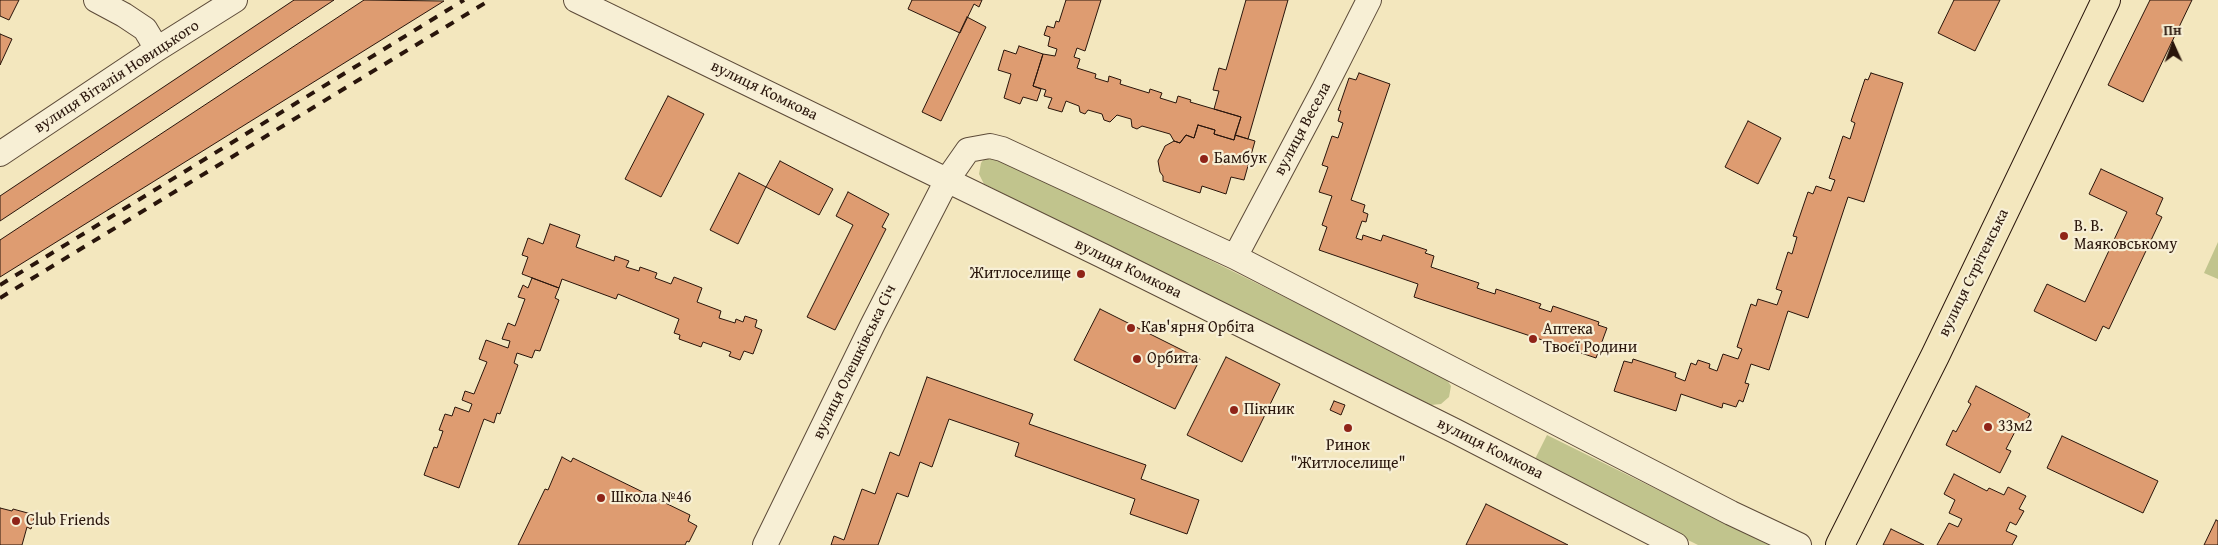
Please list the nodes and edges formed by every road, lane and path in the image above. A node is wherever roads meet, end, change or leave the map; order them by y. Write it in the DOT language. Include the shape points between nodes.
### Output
graph roads {
  1 [pos="96,0"];
  2 [pos="234,0"];
  3 [pos="576,0"];
  4 [pos="1368,0"];
  5 [pos="2106,0"];
  6 [pos="157,48"];
  7 [pos="0,154"];
  8 [pos="947,180"];
  9 [pos="1235,257"];
  10 [pos="765,545"];
  11 [pos="1676,545"];
  12 [pos="1799,545"];
  13 [pos="1840,545"];
  1 -- 6 [label="street" via="145,29"];
  2 -- 6 [label="street, вулиця Віталія Новицького"];
  3 -- 8 [label="street, вулиця Комкова"];
  4 -- 9 [label="street, вулиця Весела"];
  5 -- 13 [label="main road, вулиця Стрітенська"];
  6 -- 7 [label="street, вулиця Віталія Новицького"];
  8 -- 9 [label="street, вулиця Олешківська Січ" via="968,150 990,146 1002,149"];
  8 -- 10 [label="street, вулиця Олешківська Січ"];
  8 -- 11 [label="street, вулиця Комкова" via="1455,431"];
  9 -- 12 [label="street"];
}
